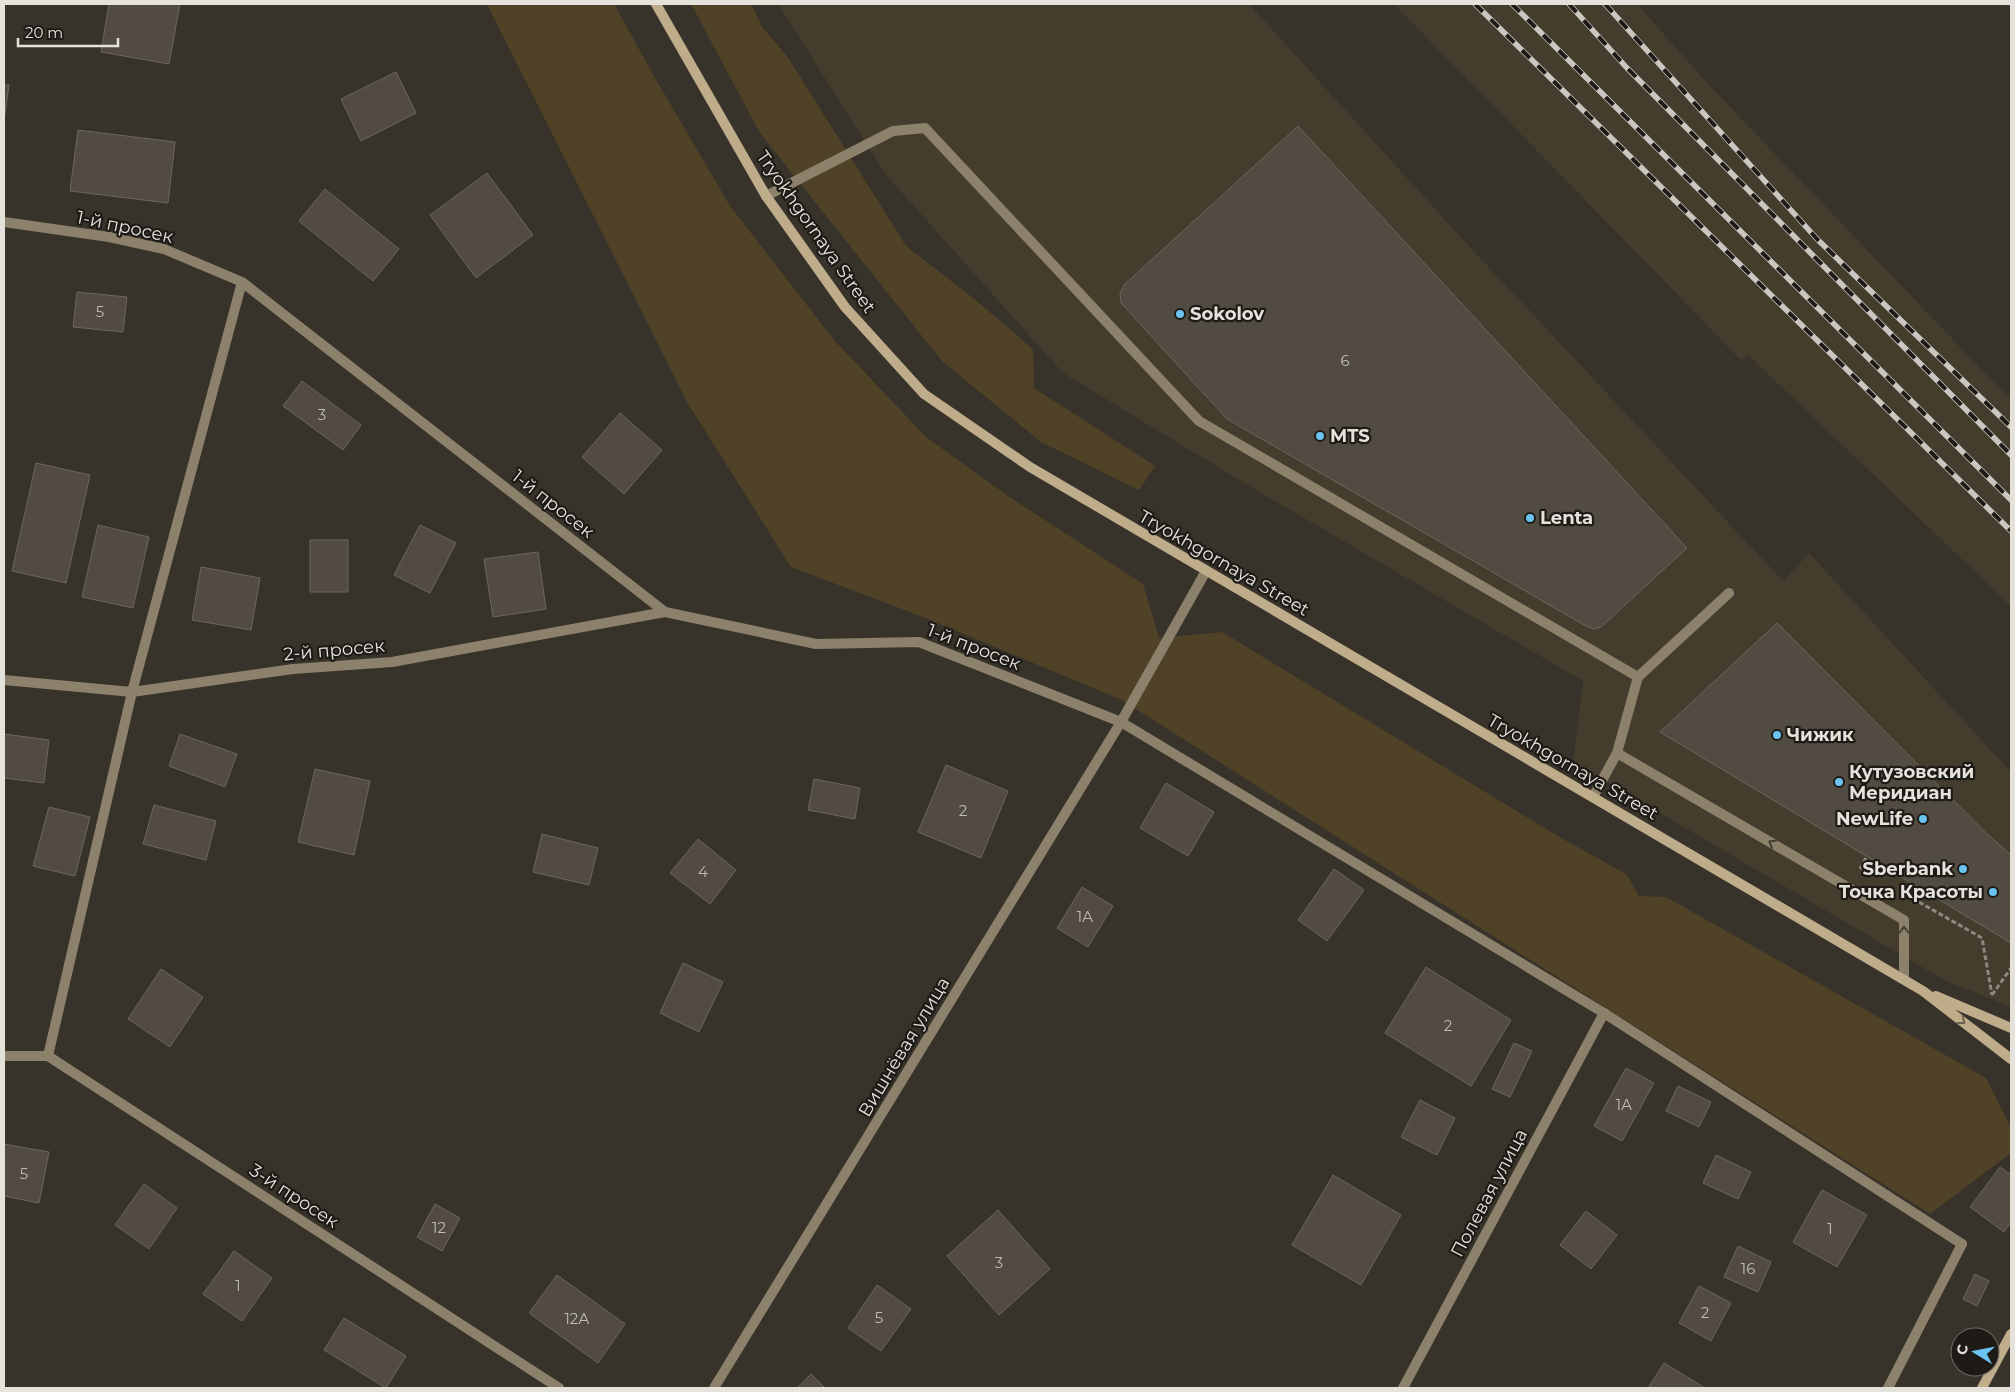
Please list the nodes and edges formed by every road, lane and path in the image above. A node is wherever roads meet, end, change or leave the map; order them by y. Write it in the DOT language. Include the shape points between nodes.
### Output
graph roads {
  1 [pos="656,4"];
  2 [pos="766,196"];
  3 [pos="4,222"];
  4 [pos="242,282"];
  5 [pos="1206,571"];
  6 [pos="1729,593"];
  7 [pos="665,612"];
  8 [pos="1638,677"];
  9 [pos="4,680"];
  10 [pos="132,692"];
  11 [pos="1121,722"];
  12 [pos="1616,753"];
  13 [pos="1593,797"];
  14 [pos="1860,868"];
  15 [pos="1868,873"];
  16 [pos="1919,887"];
  17 [pos="1905,894"];
  18 [pos="1913,898"];
  19 [pos="2011,968"];
  20 [pos="1904,979"];
  21 [pos="1923,991"];
  22 [pos="1604,1013"];
  23 [pos="2011,1028"];
  24 [pos="4,1056"];
  25 [pos="48,1056"];
  26 [pos="2011,1059"];
  27 [pos="2011,1329"];
  28 [pos="2010,1337"];
  29 [pos="559,1388"];
  30 [pos="714,1388"];
  31 [pos="1403,1388"];
  32 [pos="1888,1388"];
  33 [pos="1982,1388"];
  1 -- 2 [label="street, Tryokhgornaya Street"];
  2 -- 5 [label="street, Tryokhgornaya Street" via="845,307 924,394 1030,467"];
  2 -- 8 [label="street" via="893,130 925,128 1199,422"];
  3 -- 4 [label="street, 1-й просек" via="109,237 164,249"];
  4 -- 7 [label="street, 1-й просек"];
  4 -- 10 [label="street"];
  5 -- 11 [label="street, Вишнёвая улица"];
  5 -- 13 [label="street, Tryokhgornaya Street"];
  6 -- 8 [label="street"];
  7 -- 10 [label="street, 2-й просек" via="392,662 293,669"];
  7 -- 11 [label="street, 1-й просек" via="816,644 919,642"];
  8 -- 12 [label="street"];
  9 -- 10 [label="street, 2-й просек"];
  10 -- 25 [label="street"];
  11 -- 22 [label="street, 1-й просек"];
  11 -- 30 [label="street, Вишнёвая улица"];
  12 -- 13 [label="street"];
  20 -- 12 [label="street, one-way" via="1904,920"];
  13 -- 20 [label="street, Tryokhgornaya Street"];
  14 -- 15 [label="path"];
  16 -- 18 [label="path"];
  17 -- 18 [label="path"];
  18 -- 19 [label="path" via="1982,938 1992,995"];
  20 -- 21 [label="street, Tryokhgornaya Street"];
  21 -- 23 [label="street"];
  21 -- 26 [label="street, one-way"];
  22 -- 31 [label="street, Полевая улица"];
  22 -- 32 [label="street, 1-й просек" via="1962,1244"];
  24 -- 25 [label="street"];
  25 -- 29 [label="street, 3-й просек"];
  27 -- 28 [label="street"];
  28 -- 33 [label="street"];
}
